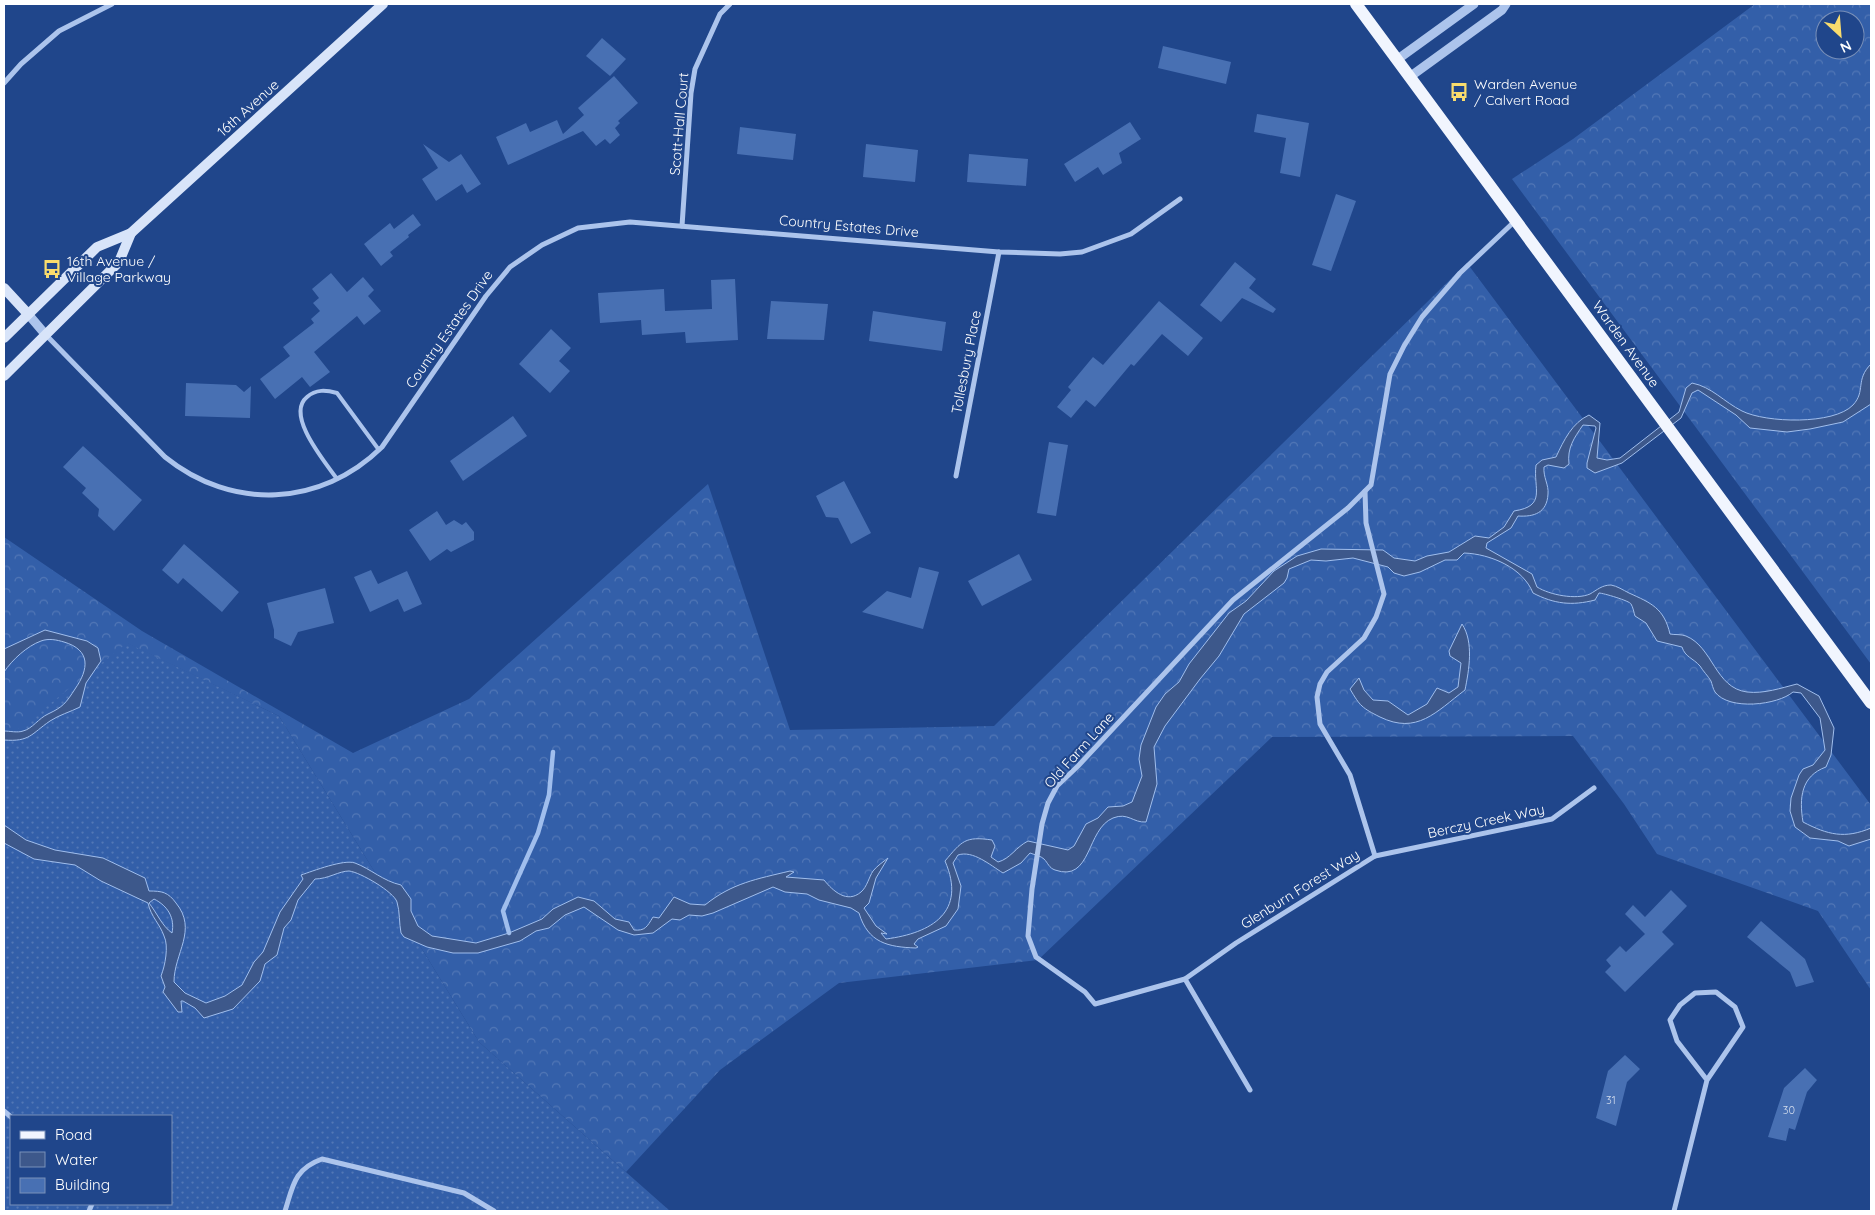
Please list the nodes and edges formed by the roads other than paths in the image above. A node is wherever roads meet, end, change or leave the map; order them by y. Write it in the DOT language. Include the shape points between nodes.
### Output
graph roads {
  1 [pos="112,4"];
  2 [pos="383,4"];
  3 [pos="730,4"];
  4 [pos="1356,4"];
  5 [pos="1474,4"];
  6 [pos="1506,4"];
  7 [pos="1398,59"];
  8 [pos="1411,76"];
  9 [pos="4,83"];
  10 [pos="1180,199"];
  11 [pos="1516,220"];
  12 [pos="682,226"];
  13 [pos="131,233"];
  14 [pos="999,252"];
  15 [pos="4,288"];
  16 [pos="28,314"];
  17 [pos="45,334"];
  18 [pos="4,338"];
  19 [pos="4,376"];
  20 [pos="379,450"];
  21 [pos="956,476"];
  22 [pos="338,480"];
  23 [pos="1366,490"];
  24 [pos="1871,703"];
  25 [pos="1594,788"];
  26 [pos="1374,856"];
  27 [pos="1185,979"];
  28 [pos="1707,1080"];
  29 [pos="1250,1090"];
  30 [pos="285,1211"];
  31 [pos="494,1211"];
  32 [pos="1674,1211"];
  1 -- 9 [label="street" via="59,31"];
  2 -- 13 [label="main road, 16th Avenue"];
  3 -- 12 [label="street, Scott-Hall Court" via="720,14 695,69"];
  4 -- 7 [label="main road, Warden Avenue"];
  5 -- 7 [label="street"];
  6 -- 8 [label="street"];
  7 -- 8 [label="main road, Warden Avenue"];
  8 -- 11 [label="main road, Warden Avenue"];
  10 -- 14 [label="street, Country Estates Drive" via="1131,234 1082,252"];
  11 -- 23 [label="street, Glenburn Forest Way" via="1460,273 1422,317 1404,346 1390,374 1371,485"];
  11 -- 24 [label="main road, Warden Avenue"];
  12 -- 14 [label="street, Country Estates Drive"];
  12 -- 20 [label="street, Country Estates Drive" via="630,222 578,228 542,245 517,262 486,296"];
  13 -- 16 [label="main road, 16th Avenue" via="97,247"];
  13 -- 17 [label="main road, 16th Avenue" via="119,262"];
  14 -- 21 [label="street, Tollesbury Place"];
  15 -- 16 [label="main road"];
  16 -- 17 [label="street, Country Estates Drive"];
  16 -- 18 [label="main road, 16th Avenue"];
  17 -- 19 [label="main road, 16th Avenue"];
  17 -- 22 [label="street, Country Estates Drive" via="165,457 185,473 235,493 263,495 304,491"];
  20 -- 22 [label="street, Country Estates Drive" via="365,464"];
  20 -- 22 [label="lane" via="337,393 322,390 308,396 302,402 301,419"];
  23 -- 26 [label="street, Glenburn Forest Way" via="1366,523 1384,594 1364,638 1327,672 1317,697 1320,724 1350,775"];
  23 -- 27 [label="street, Old Farm Lane" via="1232,600 1057,786 1048,803 1042,824 1028,925 1028,936 1036,957 1085,992 1095,1004"];
  25 -- 26 [label="street, Berczy Creek Way" via="1552,819"];
  26 -- 27 [label="street, Glenburn Forest Way"];
  27 -- 29 [label="street"];
  28 -- 28 [label="street" via="1677,1041 1670,1020 1680,1005 1695,993 1716,992 1735,1007 1744,1027"];
  28 -- 32 [label="street"];
  30 -- 31 [label="street" via="297,1175 308,1164 322,1159 464,1192"];
}
